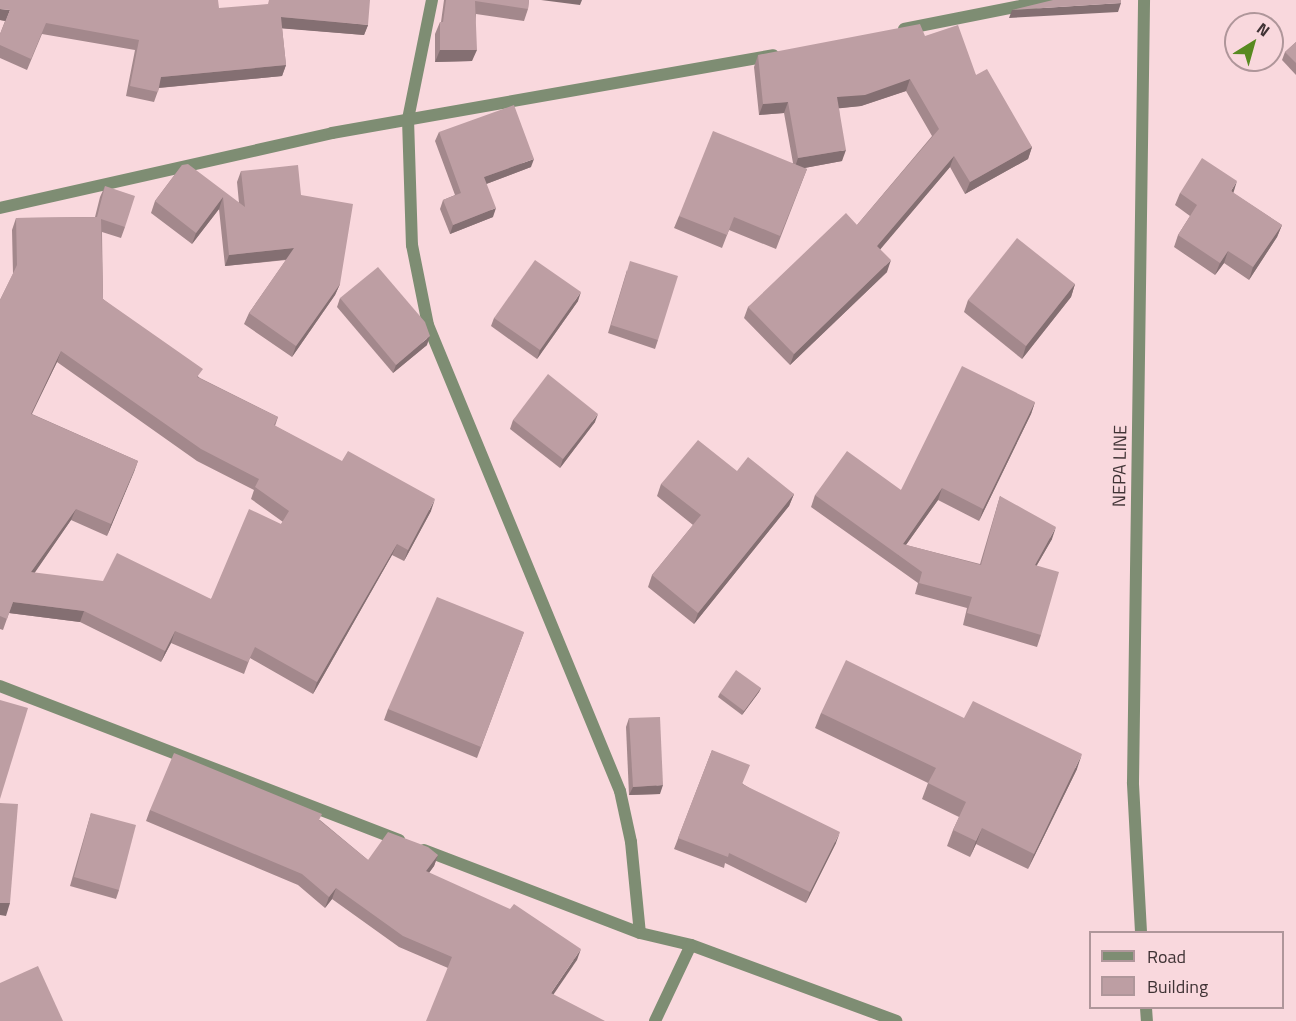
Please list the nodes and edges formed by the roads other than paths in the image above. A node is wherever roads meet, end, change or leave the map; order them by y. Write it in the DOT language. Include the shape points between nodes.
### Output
graph roads {
  1 [pos="432,0"];
  2 [pos="1051,0"];
  3 [pos="1144,0"];
  4 [pos="891,31"];
  5 [pos="789,51"];
  6 [pos="408,119"];
  7 [pos="0,208"];
  8 [pos="0,686"];
  9 [pos="1141,931"];
  10 [pos="640,933"];
  11 [pos="691,945"];
  12 [pos="655,1021"];
  13 [pos="896,1021"];
  1 -- 6 [label="street"];
  2 -- 4 [label="street"];
  3 -- 9 [label="street, NEPA LINE" via="1133,782"];
  5 -- 6 [label="street"];
  6 -- 7 [label="street"];
  6 -- 10 [label="street" via="412,245 428,325 620,791 631,842"];
  8 -- 10 [label="street"];
  10 -- 11 [label="street"];
  11 -- 12 [label="street"];
  11 -- 13 [label="street"];
}
